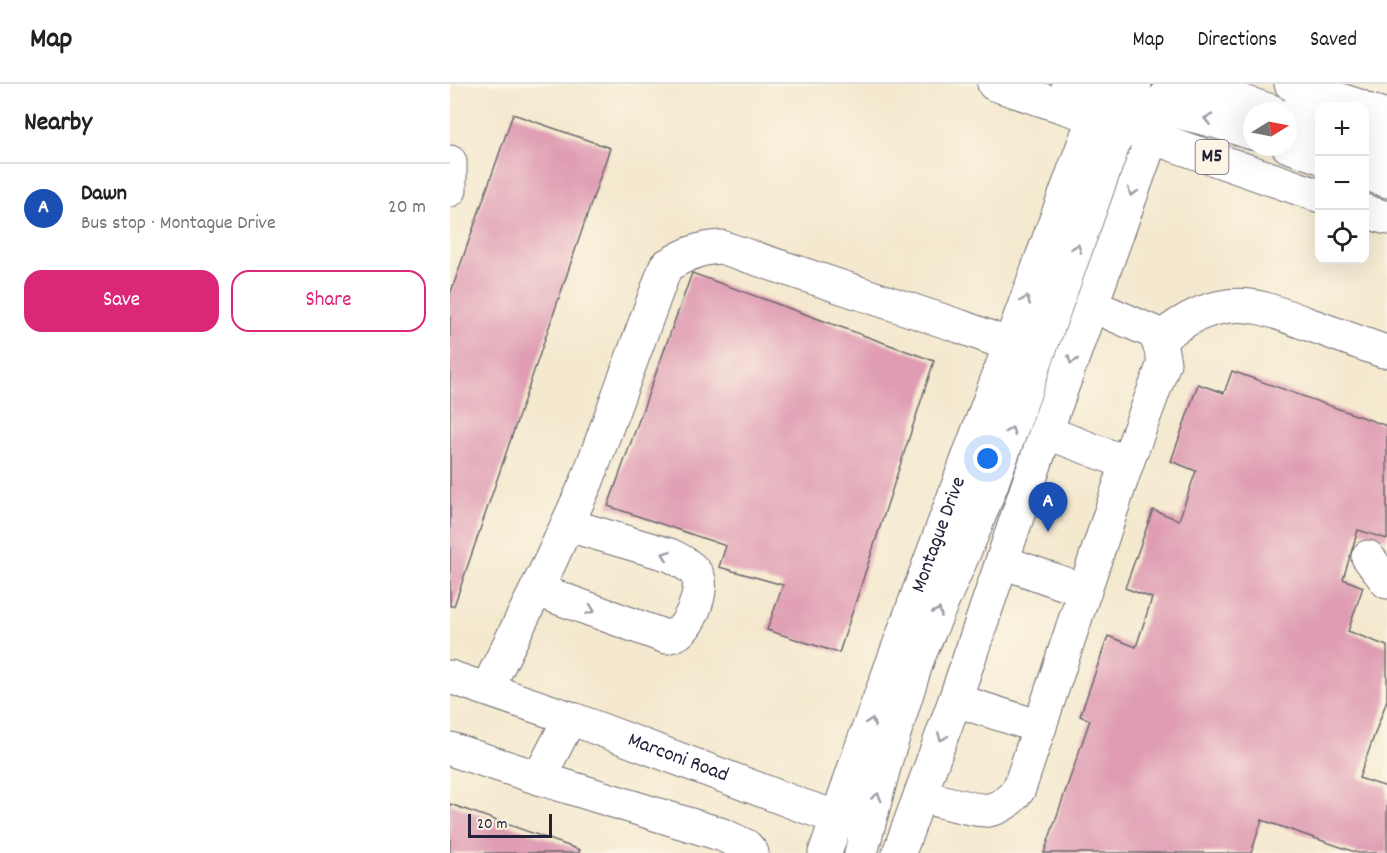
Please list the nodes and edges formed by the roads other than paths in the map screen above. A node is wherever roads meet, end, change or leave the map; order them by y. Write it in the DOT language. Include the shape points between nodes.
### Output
graph roads {
  1 [pos="994,84"];
  2 [pos="1068,84"];
  3 [pos="1189,84"];
  4 [pos="1291,84"];
  5 [pos="1115,101"];
  6 [pos="1244,102"];
  7 [pos="1347,102"];
  8 [pos="1369,109"];
  9 [pos="1162,110"];
  10 [pos="1387,116"];
  11 [pos="1297,120"];
  12 [pos="1315,125"];
  13 [pos="1243,130"];
  14 [pos="1369,142"];
  15 [pos="1387,148"];
  16 [pos="1297,149"];
  17 [pos="1317,156"];
  18 [pos="450,162"];
  19 [pos="1369,174"];
  20 [pos="1387,181"];
  21 [pos="450,190"];
  22 [pos="1315,193"];
  23 [pos="1369,212"];
  24 [pos="1387,218"];
  25 [pos="1091,305"];
  26 [pos="1159,340"];
  27 [pos="1010,345"];
  28 [pos="1383,351"];
  29 [pos="1046,432"];
  30 [pos="1127,463"];
  31 [pos="568,525"];
  32 [pos="1003,562"];
  33 [pos="537,590"];
  34 [pos="1085,591"];
  35 [pos="450,677"];
  36 [pos="487,689"];
  37 [pos="955,700"];
  38 [pos="570,718"];
  39 [pos="1040,727"];
  40 [pos="450,749"];
  41 [pos="539,778"];
  42 [pos="920,796"];
  43 [pos="837,816"];
  44 [pos="865,841"];
  45 [pos="901,846"];
  46 [pos="753,853"];
  47 [pos="825,853"];
  1 -- 5 [label="main road, M5"];
  2 -- 5 [label="main road"];
  3 -- 6 [label="main road"];
  4 -- 7 [label="main road"];
  5 -- 9 [label="main road, M5"];
  27 -- 5 [label="main road, Montague Drive, one-way"];
  44 -- 5 [label="main road, one-way" via="919,655 1016,420"];
  8 -- 10 [label="main road"];
  13 -- 9 [label="main road, one-way"];
  9 -- 22 [label="main road, M5"];
  9 -- 25 [label="main road, one-way"];
  11 -- 12 [label="main road"];
  14 -- 15 [label="main road"];
  16 -- 17 [label="main road"];
  18 -- 21 [label="main road"];
  19 -- 20 [label="main road"];
  23 -- 24 [label="main road"];
  25 -- 26 [label="main road" via="1155,333"];
  25 -- 29 [label="main road, one-way"];
  26 -- 28 [label="main road" via="1173,327 1209,309 1242,306 1264,309"];
  26 -- 30 [label="main road" via="1164,363"];
  27 -- 31 [label="main road" via="721,247 687,254 666,266"];
  43 -- 27 [label="main road, Montague Drive, one-way"];
  29 -- 30 [label="main road"];
  29 -- 32 [label="main road"];
  30 -- 34 [label="main road"];
  31 -- 33 [label="main road"];
  33 -- 31 [label="main road, one-way" via="666,637 684,626 698,599 700,582 685,563"];
  32 -- 34 [label="main road"];
  32 -- 37 [label="main road"];
  33 -- 36 [label="main road"];
  34 -- 39 [label="main road"];
  35 -- 36 [label="main road, Marconi Road"];
  36 -- 38 [label="main road, Marconi Road"];
  37 -- 39 [label="main road"];
  37 -- 42 [label="main road, one-way"];
  38 -- 41 [label="main road"];
  38 -- 43 [label="main road, Marconi Road"];
  39 -- 42 [label="main road" via="1018,789 1002,806 987,811"];
  40 -- 41 [label="main road"];
  41 -- 46 [label="main road" via="723,835"];
  42 -- 45 [label="main road"];
  43 -- 44 [label="main road, Marconi Road"];
  43 -- 47 [label="main road, Montague Drive"];
  44 -- 45 [label="main road, Marconi Road"];
}
